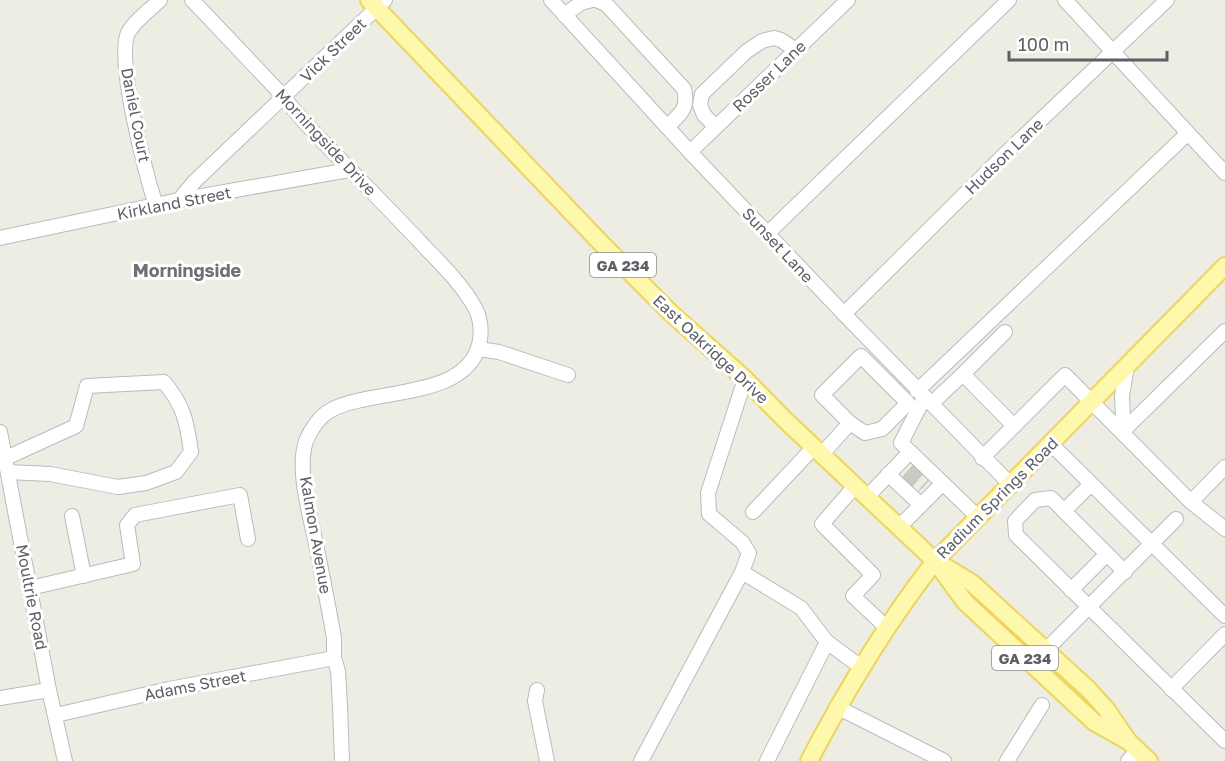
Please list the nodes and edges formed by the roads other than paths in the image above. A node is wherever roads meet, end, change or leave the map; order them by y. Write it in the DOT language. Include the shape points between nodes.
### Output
graph roads {
  1 [pos="160,0"];
  2 [pos="192,0"];
  3 [pos="551,0"];
  4 [pos="594,0"];
  5 [pos="848,0"];
  6 [pos="1009,0"];
  7 [pos="1065,0"];
  8 [pos="1167,0"];
  9 [pos="377,3"];
  10 [pos="564,15"];
  11 [pos="796,50"];
  12 [pos="1114,51"];
  13 [pos="284,97"];
  14 [pos="667,127"];
  15 [pos="716,127"];
  16 [pos="1187,134"];
  17 [pos="690,152"];
  18 [pos="349,170"];
  19 [pos="1225,173"];
  20 [pos="178,200"];
  21 [pos="156,205"];
  22 [pos="768,233"];
  23 [pos="0,238"];
  24 [pos="1225,266"];
  25 [pos="844,314"];
  26 [pos="1225,331"];
  27 [pos="1005,332"];
  28 [pos="478,349"];
  29 [pos="1127,366"];
  30 [pos="963,374"];
  31 [pos="568,375"];
  32 [pos="745,379"];
  33 [pos="921,394"];
  34 [pos="900,395"];
  35 [pos="1092,402"];
  36 [pos="850,423"];
  37 [pos="1014,426"];
  38 [pos="1121,431"];
  39 [pos="0,432"];
  40 [pos="1051,444"];
  41 [pos="818,451"];
  42 [pos="982,458"];
  43 [pos="4,459"];
  44 [pos="901,467"];
  45 [pos="1225,467"];
  46 [pos="1091,484"];
  47 [pos="1011,485"];
  48 [pos="861,491"];
  49 [pos="929,492"];
  50 [pos="1191,502"];
  51 [pos="1064,510"];
  52 [pos="753,512"];
  53 [pos="72,516"];
  54 [pos="979,518"];
  55 [pos="1176,519"];
  56 [pos="899,527"];
  57 [pos="1225,529"];
  58 [pos="248,539"];
  59 [pos="1152,544"];
  60 [pos="1107,554"];
  61 [pos="935,561"];
  62 [pos="742,572"];
  63 [pos="1125,572"];
  64 [pos="84,576"];
  65 [pos="30,588"];
  66 [pos="1071,590"];
  67 [pos="1088,608"];
  68 [pos="1225,616"];
  69 [pos="886,627"];
  70 [pos="1225,634"];
  71 [pos="828,642"];
  72 [pos="1045,651"];
  73 [pos="334,658"];
  74 [pos="861,667"];
  75 [pos="1172,689"];
  76 [pos="49,690"];
  77 [pos="537,690"];
  78 [pos="0,699"];
  79 [pos="1042,705"];
  80 [pos="837,708"];
  81 [pos="56,715"];
  82 [pos="1225,741"];
  83 [pos="1136,753"];
  84 [pos="65,761"];
  85 [pos="342,761"];
  86 [pos="547,761"];
  87 [pos="641,761"];
  88 [pos="767,761"];
  89 [pos="809,761"];
  90 [pos="944,761"];
  91 [pos="1007,761"];
  1 -- 21 [label="street, Daniel Court" via="128,33 125,48 133,111"];
  2 -- 13 [label="street, Morningside Drive"];
  3 -- 10 [label="street, Sunset Lane"];
  4 -- 10 [label="street" via="580,3"];
  4 -- 14 [label="street" via="606,4 684,89 687,100 683,109"];
  5 -- 11 [label="street, Rosser Lane"];
  6 -- 22 [label="street"];
  7 -- 12 [label="street"];
  8 -- 12 [label="street, Hudson Lane"];
  9 -- 13 [label="street, Vick Street"];
  9 -- 32 [label="main road, East Oakridge Drive / GA 234" via="598,240"];
  10 -- 14 [label="street, Sunset Lane"];
  11 -- 15 [label="street, Rosser Lane"];
  11 -- 15 [label="street" via="782,40 762,41 702,94 700,105 704,115"];
  12 -- 16 [label="street"];
  12 -- 25 [label="street, Hudson Lane"];
  13 -- 18 [label="street, Morningside Drive"];
  13 -- 20 [label="street, Vick Street"];
  14 -- 17 [label="street, Sunset Lane"];
  15 -- 17 [label="street, Rosser Lane"];
  16 -- 19 [label="street"];
  16 -- 33 [label="street"];
  17 -- 22 [label="street, Sunset Lane"];
  18 -- 20 [label="street, Kirkland Street"];
  18 -- 28 [label="street, Morningside Drive" via="443,266 474,306 481,328"];
  20 -- 21 [label="street, Kirkland Street"];
  21 -- 23 [label="street, Kirkland Street"];
  22 -- 25 [label="street, Sunset Lane"];
  24 -- 29 [label="main road, Radium Springs Road"];
  25 -- 33 [label="street, Sunset Lane"];
  26 -- 38 [label="street"];
  27 -- 30 [label="street"];
  28 -- 31 [label="street"];
  28 -- 73 [label="street, Kalmon Avenue" via="452,378 332,409 309,436 303,455 306,492 334,638"];
  29 -- 35 [label="main road, Radium Springs Road"];
  29 -- 38 [label="street"];
  30 -- 33 [label="street"];
  30 -- 37 [label="street"];
  32 -- 41 [label="main road, East Oakridge Drive / GA 234"];
  32 -- 62 [label="street" via="708,494 710,514 749,553"];
  33 -- 34 [label="street"];
  33 -- 42 [label="street, Sunset Lane"];
  33 -- 44 [label="street" via="901,443"];
  34 -- 36 [label="street" via="908,403 882,429 865,433"];
  34 -- 36 [label="street" via="861,356 822,395"];
  35 -- 37 [label="street" via="1065,375"];
  35 -- 38 [label="street"];
  35 -- 40 [label="main road, Radium Springs Road"];
  36 -- 41 [label="street"];
  37 -- 42 [label="street"];
  38 -- 50 [label="street"];
  39 -- 43 [label="street, Moultrie Road"];
  40 -- 46 [label="street"];
  40 -- 47 [label="main road, Radium Springs Road"];
  41 -- 48 [label="main road, East Oakridge Drive / GA 234"];
  41 -- 52 [label="street"];
  42 -- 47 [label="street, Sunset Lane"];
  43 -- 43 [label="street" via="50,474 118,487 146,483 176,472 191,452 178,399 164,382 87,386 76,426"];
  43 -- 65 [label="street, Moultrie Road"];
  44 -- 48 [label="street"];
  44 -- 49 [label="street"];
  44 -- 49 [label="street"];
  45 -- 50 [label="street"];
  46 -- 51 [label="street"];
  46 -- 59 [label="street"];
  47 -- 54 [label="main road, Radium Springs Road"];
  48 -- 56 [label="main road, East Oakridge Drive / GA 234"];
  48 -- 69 [label="street" via="822,524 873,575 853,596"];
  49 -- 54 [label="street"];
  49 -- 56 [label="street"];
  50 -- 57 [label="street"];
  51 -- 60 [label="street"];
  51 -- 66 [label="street" via="1051,498 1035,500 1015,521 1016,535"];
  53 -- 64 [label="street"];
  54 -- 61 [label="main road, Radium Springs Road"];
  55 -- 59 [label="street"];
  56 -- 61 [label="main road, East Oakridge Drive / GA 234"];
  58 -- 64 [label="street" via="240,495 135,515 127,525 133,564"];
  59 -- 63 [label="street"];
  59 -- 68 [label="street"];
  60 -- 63 [label="street"];
  60 -- 66 [label="street"];
  61 -- 69 [label="main road, Radium Springs Road"];
  61 -- 72 [label="main road, East Oakridge Drive / GA 234" via="972,583"];
  61 -- 83 [label="main road, East Oakridge Drive / GA 234" via="965,602 1094,722"];
  62 -- 71 [label="street" via="801,608"];
  62 -- 87 [label="street"];
  63 -- 67 [label="street"];
  64 -- 65 [label="street"];
  65 -- 76 [label="street, Moultrie Road"];
  66 -- 67 [label="street"];
  67 -- 72 [label="street"];
  67 -- 75 [label="street"];
  69 -- 74 [label="main road, Radium Springs Road"];
  70 -- 75 [label="street"];
  71 -- 74 [label="street"];
  71 -- 88 [label="street"];
  72 -- 83 [label="main road, East Oakridge Drive / GA 234" via="1107,710"];
  73 -- 81 [label="street, Adams Street"];
  73 -- 85 [label="street, Kalmon Avenue"];
  74 -- 80 [label="main road, Radium Springs Road"];
  75 -- 82 [label="street"];
  76 -- 78 [label="street"];
  76 -- 81 [label="street, Moultrie Road"];
  77 -- 86 [label="street" via="535,700"];
  79 -- 91 [label="street"];
  80 -- 89 [label="main road, Radium Springs Road"];
  80 -- 90 [label="street"];
  81 -- 84 [label="street, Moultrie Road"];
}
